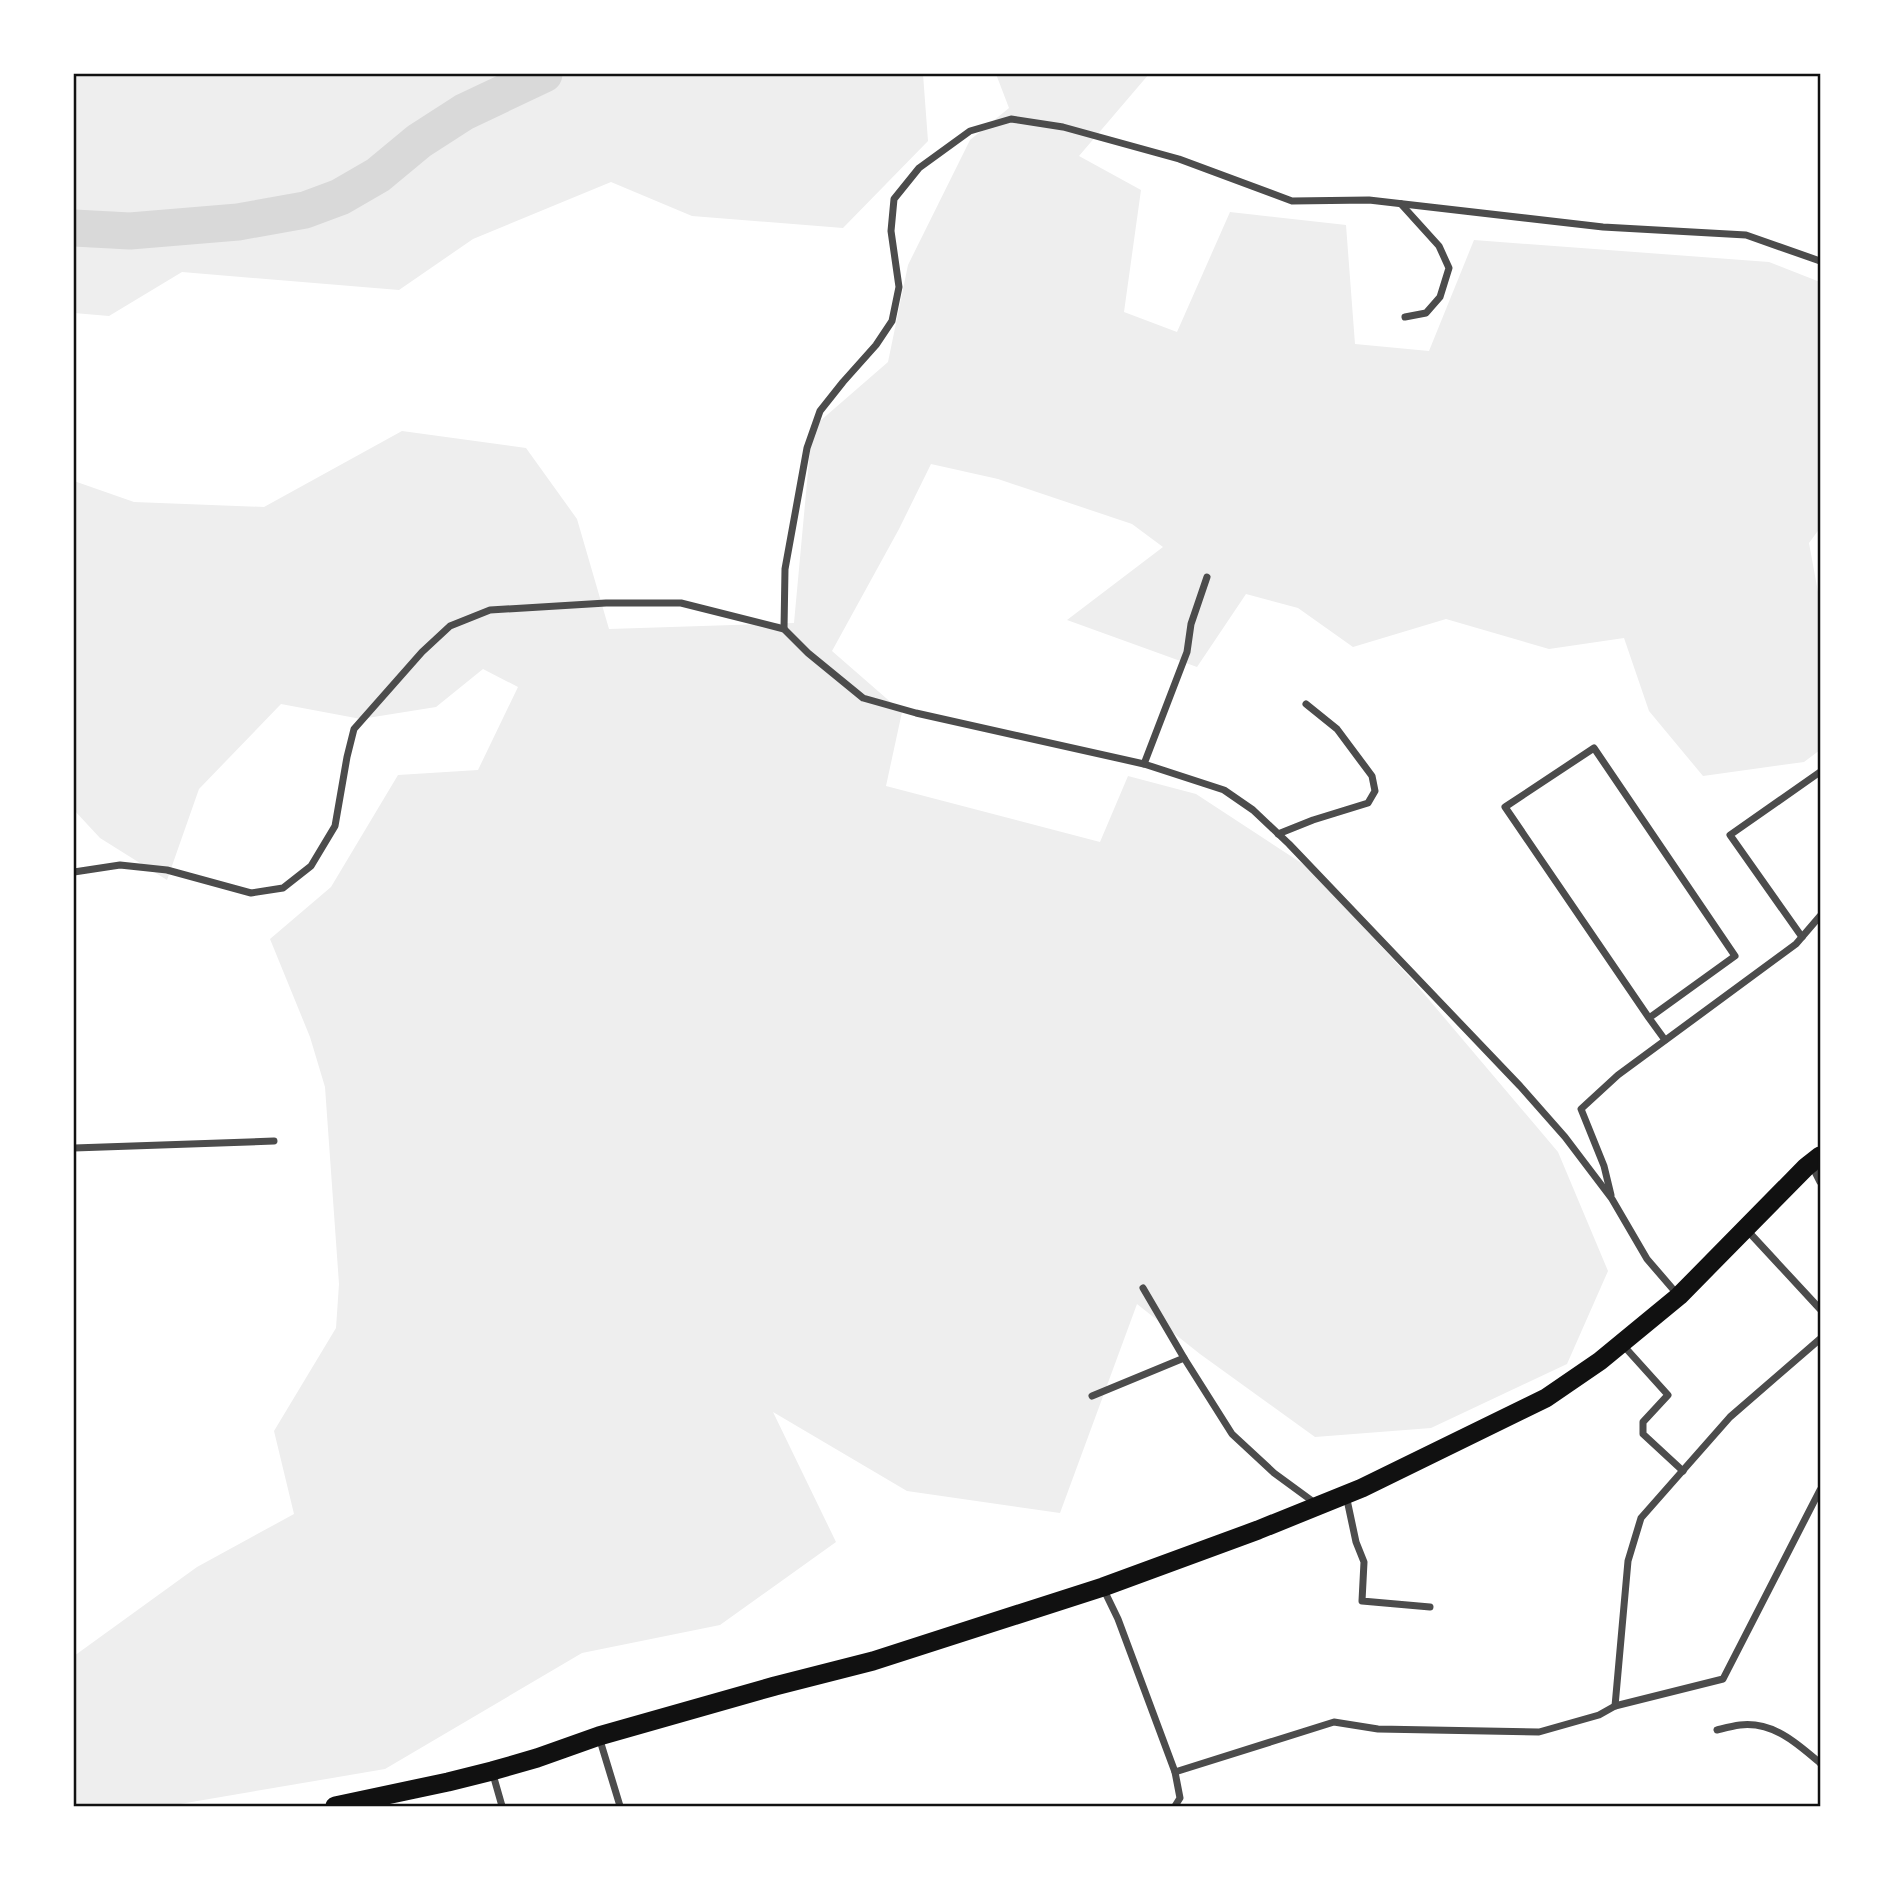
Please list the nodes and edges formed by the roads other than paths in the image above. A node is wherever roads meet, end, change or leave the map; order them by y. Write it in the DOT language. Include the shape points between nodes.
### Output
graph roads {
  1 [pos="1401,203"];
  2 [pos="1821,261"];
  3 [pos="1405,317"];
  4 [pos="1207,576"];
  5 [pos="783,629"];
  6 [pos="1306,704"];
  7 [pos="1144,764"];
  8 [pos="1821,772"];
  9 [pos="1278,834"];
  10 [pos="74,872"];
  11 [pos="1821,916"];
  12 [pos="1802,937"];
  13 [pos="1649,1018"];
  14 [pos="1665,1040"];
  15 [pos="274,1141"];
  16 [pos="74,1149"];
  17 [pos="1816,1160"];
  18 [pos="1821,1182"];
  19 [pos="1612,1199"];
  20 [pos="1746,1228"];
  21 [pos="1143,1287"];
  22 [pos="1679,1296"];
  23 [pos="1821,1309"];
  24 [pos="1821,1339"];
  25 [pos="1621,1343"];
  26 [pos="1184,1358"];
  27 [pos="1091,1396"];
  28 [pos="1683,1471"];
  29 [pos="1821,1490"];
  30 [pos="1345,1494"];
  31 [pos="1318,1505"];
  32 [pos="1103,1587"];
  33 [pos="1430,1607"];
  34 [pos="1615,1706"];
  35 [pos="1717,1730"];
  36 [pos="598,1736"];
  37 [pos="1821,1763"];
  38 [pos="492,1771"];
  39 [pos="1175,1772"];
  40 [pos="335,1807"];
  41 [pos="502,1807"];
  42 [pos="620,1807"];
  43 [pos="1175,1807"];
  1 -- 2 [label="street" via="1603,228 1746,235"];
  1 -- 3 [label="street" via="1439,246 1448,268 1440,297 1426,313"];
  1 -- 5 [label="street" via="1292,201 1179,159 1063,127 1011,119 971,131 919,168 894,199 891,231 899,286 892,321 820,411 807,448 785,569"];
  4 -- 7 [label="street" via="1187,652"];
  5 -- 7 [label="street" via="863,698"];
  5 -- 10 [label="street" via="681,603 490,610 450,626 354,729 335,827 311,866 283,888 251,893 167,870 120,865"];
  6 -- 9 [label="street" via="1337,729 1372,776 1375,792 1368,803"];
  7 -- 9 [label="street" via="1224,790"];
  8 -- 12 [label="street" via="1730,835"];
  9 -- 19 [label="street" via="1520,1086"];
  11 -- 12 [label="street"];
  12 -- 14 [label="street"];
  13 -- 13 [label="street" via="1505,807 1594,748 1735,956"];
  13 -- 14 [label="street"];
  14 -- 19 [label="street" via="1581,1109"];
  15 -- 16 [label="street"];
  17 -- 18 [label="street"];
  17 -- 20 [label="highway"];
  19 -- 22 [label="street" via="1647,1259"];
  20 -- 22 [label="highway"];
  20 -- 23 [label="street"];
  21 -- 26 [label="street"];
  22 -- 25 [label="highway"];
  24 -- 28 [label="street" via="1730,1417"];
  25 -- 28 [label="street" via="1668,1395 1643,1422 1643,1434"];
  25 -- 30 [label="highway" via="1546,1398"];
  26 -- 27 [label="street"];
  26 -- 31 [label="street" via="1232,1434 1273,1474"];
  28 -- 34 [label="street" via="1641,1518 1628,1561"];
  29 -- 34 [label="street" via="1723,1679"];
  30 -- 31 [label="highway"];
  30 -- 33 [label="street" via="1364,1562 1362,1601"];
  31 -- 32 [label="highway"];
  32 -- 36 [label="highway" via="873,1661"];
  32 -- 39 [label="street"];
  34 -- 39 [label="street" via="1539,1732 1378,1730 1334,1722"];
  35 -- 37 [label="street" via="1742,1724 1766,1727 1791,1738"];
  36 -- 38 [label="highway"];
  36 -- 42 [label="street"];
  38 -- 40 [label="highway"];
  38 -- 41 [label="street"];
  39 -- 43 [label="street" via="1180,1798"];
}
